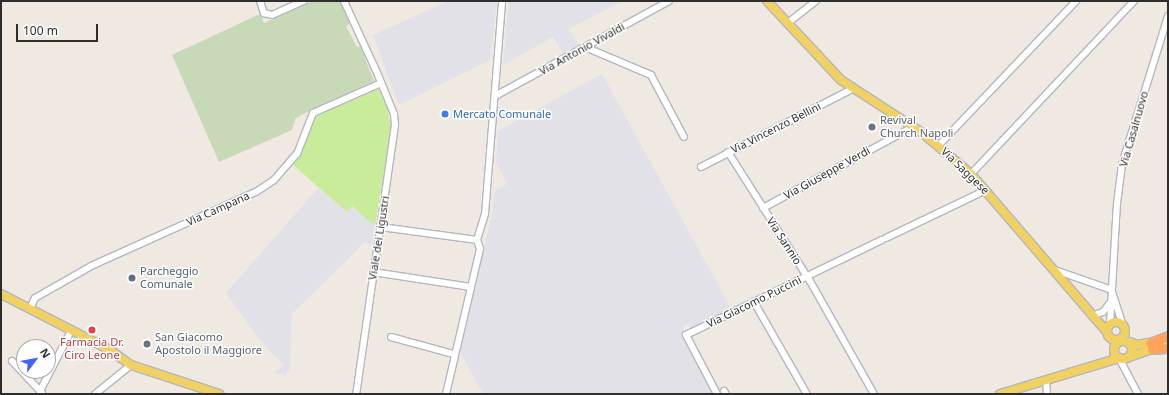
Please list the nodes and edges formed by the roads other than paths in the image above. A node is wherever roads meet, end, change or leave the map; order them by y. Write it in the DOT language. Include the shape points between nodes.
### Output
graph roads {
  1 [pos="260,1"];
  2 [pos="304,1"];
  3 [pos="344,1"];
  4 [pos="502,1"];
  5 [pos="669,1"];
  6 [pos="767,1"];
  7 [pos="816,1"];
  8 [pos="1076,1"];
  9 [pos="1134,1"];
  10 [pos="1168,16"];
  11 [pos="789,22"];
  12 [pos="585,47"];
  13 [pos="381,83"];
  14 [pos="852,89"];
  15 [pos="495,96"];
  16 [pos="913,127"];
  17 [pos="684,136"];
  18 [pos="939,145"];
  19 [pos="728,152"];
  20 [pos="701,167"];
  21 [pos="971,174"];
  22 [pos="986,190"];
  23 [pos="763,208"];
  24 [pos="381,226"];
  25 [pos="477,240"];
  26 [pos="1055,270"];
  27 [pos="373,272"];
  28 [pos="807,276"];
  29 [pos="471,287"];
  30 [pos="1112,291"];
  31 [pos="1,294"];
  32 [pos="754,302"];
  33 [pos="1110,303"];
  34 [pos="30,309"];
  35 [pos="1094,315"];
  36 [pos="1124,327"];
  37 [pos="71,330"];
  38 [pos="1109,331"];
  39 [pos="391,337"];
  40 [pos="1168,341"];
  41 [pos="1131,344"];
  42 [pos="1151,346"];
  43 [pos="454,354"];
  44 [pos="1122,356"];
  45 [pos="12,360"];
  46 [pos="131,365"];
  47 [pos="1046,380"];
  48 [pos="41,393"];
  49 [pos="95,394"];
  50 [pos="219,394"];
  51 [pos="356,394"];
  52 [pos="446,394"];
  53 [pos="717,394"];
  54 [pos="807,394"];
  55 [pos="874,394"];
  56 [pos="1000,394"];
  57 [pos="1047,394"];
  58 [pos="1138,394"];
  1 -- 2 [label="street" via="264,13 272,15"];
  3 -- 13 [label="street, Viale dei Ligustri"];
  4 -- 15 [label="street"];
  5 -- 12 [label="street, Via Antonio Vivaldi"];
  6 -- 11 [label="main road, Via Saggese"];
  7 -- 11 [label="street"];
  8 -- 18 [label="street"];
  9 -- 21 [label="street"];
  10 -- 30 [label="street, Via Casalnuovo" via="1122,164"];
  11 -- 14 [label="main road, Via Saggese" via="822,61"];
  12 -- 15 [label="street, Via Antonio Vivaldi"];
  12 -- 17 [label="street" via="651,75"];
  13 -- 24 [label="street, Viale dei Ligustri" via="394,114 395,125"];
  13 -- 34 [label="street, Via Campana" via="313,113 297,154 274,180 256,192 91,266 35,298"];
  14 -- 16 [label="main road, Via Saggese"];
  14 -- 19 [label="street, Via Vincenzo Bellini"];
  15 -- 25 [label="street" via="485,214"];
  16 -- 18 [label="main road, Via Saggese"];
  16 -- 23 [label="street, Via Giuseppe Verdi"];
  18 -- 21 [label="main road, Via Saggese"];
  19 -- 20 [label="street, Via Vincenzo Bellini"];
  19 -- 23 [label="street, Via Sannio"];
  21 -- 22 [label="main road, Via Saggese"];
  22 -- 26 [label="main road, Via Saggese"];
  22 -- 28 [label="street, Via Giacomo Puccini"];
  23 -- 28 [label="street, Via Sannio"];
  24 -- 25 [label="street"];
  24 -- 27 [label="street, Viale dei Ligustri"];
  25 -- 29 [label="street" via="480,249"];
  26 -- 30 [label="street"];
  26 -- 35 [label="main road, Via Saggese"];
  27 -- 29 [label="street"];
  27 -- 51 [label="street, Viale dei Ligustri"];
  28 -- 32 [label="street, Via Giacomo Puccini"];
  28 -- 55 [label="street, Via Sannio"];
  29 -- 43 [label="street"];
  30 -- 33 [label="street"];
  30 -- 36 [label="street"];
  31 -- 34 [label="main road"];
  32 -- 53 [label="street, Via Giacomo Puccini" via="686,336"];
  32 -- 54 [label="street"];
  33 -- 35 [label="street" via="1103,312"];
  33 -- 38 [label="street"];
  34 -- 37 [label="main road"];
  35 -- 38 [label="main road, Via Saggese"];
  36 -- 38 [label="main road" via="1118,322"];
  36 -- 38 [label="main road" via="1122,337 1118,339"];
  36 -- 41 [label="main road"];
  37 -- 46 [label="main road" via="110,350"];
  37 -- 48 [label="street"];
  38 -- 44 [label="main road"];
  39 -- 43 [label="street"];
  40 -- 42 [label="highway"];
  41 -- 42 [label="main road"];
  41 -- 44 [label="main road" via="1132,352"];
  41 -- 44 [label="main road" via="1126,341 1118,342"];
  42 -- 44 [label="main road"];
  43 -- 52 [label="street"];
  44 -- 47 [label="main road"];
  44 -- 58 [label="street" via="1124,368"];
  45 -- 48 [label="street"];
  46 -- 49 [label="street"];
  46 -- 50 [label="main road"];
  47 -- 56 [label="main road"];
  47 -- 57 [label="street"];
}
